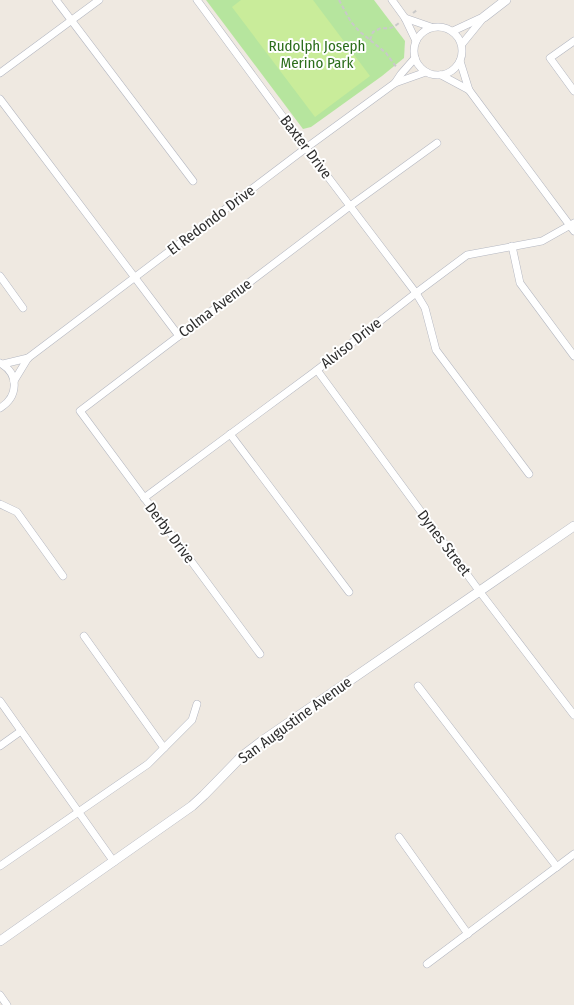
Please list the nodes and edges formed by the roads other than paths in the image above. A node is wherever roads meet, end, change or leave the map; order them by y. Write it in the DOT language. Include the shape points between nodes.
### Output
graph roads {
  1 [pos="56,0"];
  2 [pos="98,0"];
  3 [pos="197,0"];
  4 [pos="392,0"];
  5 [pos="506,0"];
  6 [pos="484,17"];
  7 [pos="405,18"];
  8 [pos="71,20"];
  9 [pos="431,27"];
  10 [pos="453,31"];
  11 [pos="416,40"];
  12 [pos="574,41"];
  13 [pos="462,44"];
  14 [pos="415,58"];
  15 [pos="460,61"];
  16 [pos="426,72"];
  17 [pos="0,73"];
  18 [pos="442,75"];
  19 [pos="395,83"];
  20 [pos="469,90"];
  21 [pos="574,90"];
  22 [pos="0,99"];
  23 [pos="437,143"];
  24 [pos="306,148"];
  25 [pos="193,181"];
  26 [pos="350,206"];
  27 [pos="573,227"];
  28 [pos="512,246"];
  29 [pos="0,276"];
  30 [pos="135,277"];
  31 [pos="416,293"];
  32 [pos="23,308"];
  33 [pos="179,336"];
  34 [pos="574,356"];
  35 [pos="28,358"];
  36 [pos="2,364"];
  37 [pos="316,370"];
  38 [pos="14,381"];
  39 [pos="0,408"];
  40 [pos="80,411"];
  41 [pos="230,434"];
  42 [pos="528,474"];
  43 [pos="144,498"];
  44 [pos="0,504"];
  45 [pos="574,526"];
  46 [pos="62,576"];
  47 [pos="350,592"];
  48 [pos="480,592"];
  49 [pos="84,636"];
  50 [pos="260,654"];
  51 [pos="418,686"];
  52 [pos="0,701"];
  53 [pos="197,704"];
  54 [pos="574,715"];
  55 [pos="21,731"];
  56 [pos="0,746"];
  57 [pos="164,748"];
  58 [pos="79,812"];
  59 [pos="398,836"];
  60 [pos="574,854"];
  61 [pos="114,862"];
  62 [pos="0,866"];
  63 [pos="557,867"];
  64 [pos="468,934"];
  65 [pos="0,941"];
  66 [pos="427,964"];
  67 [pos="0,995"];
  68 [pos="7,1005"];
  1 -- 8 [label="street"];
  2 -- 8 [label="street"];
  3 -- 24 [label="street, Baxter Drive"];
  4 -- 7 [label="street"];
  5 -- 6 [label="street"];
  6 -- 10 [label="street"];
  6 -- 13 [label="street"];
  7 -- 9 [label="street"];
  7 -- 11 [label="street"];
  8 -- 17 [label="street"];
  8 -- 25 [label="street"];
  9 -- 10 [label="street"];
  9 -- 11 [label="street"];
  10 -- 13 [label="street"];
  11 -- 14 [label="street"];
  12 -- 21 [label="street" via="550,58"];
  13 -- 15 [label="street"];
  14 -- 16 [label="street"];
  14 -- 19 [label="street, El Redondo Drive"];
  15 -- 18 [label="street" via="450,72"];
  15 -- 20 [label="street"];
  16 -- 18 [label="street"];
  16 -- 19 [label="street, El Redondo Drive"];
  18 -- 20 [label="street"];
  19 -- 24 [label="street, El Redondo Drive"];
  20 -- 27 [label="street"];
  22 -- 30 [label="street"];
  23 -- 26 [label="street, Colma Avenue"];
  24 -- 26 [label="street, Baxter Drive"];
  24 -- 30 [label="street, El Redondo Drive"];
  26 -- 31 [label="street, Baxter Drive"];
  26 -- 33 [label="street, Colma Avenue"];
  27 -- 28 [label="street, Alviso Drive" via="542,241"];
  28 -- 31 [label="street, Alviso Drive" via="467,255"];
  28 -- 34 [label="street" via="520,283"];
  29 -- 32 [label="street"];
  30 -- 33 [label="street"];
  30 -- 35 [label="street, El Redondo Drive"];
  31 -- 37 [label="street, Alviso Drive"];
  31 -- 42 [label="street, Baxter Drive" via="425,308 436,350"];
  33 -- 40 [label="street, Colma Avenue"];
  35 -- 36 [label="street, El Redondo Drive"];
  35 -- 38 [label="street, El Redondo Drive"];
  36 -- 38 [label="street"];
  37 -- 41 [label="street, Alviso Drive"];
  37 -- 48 [label="street, Dynes Street"];
  38 -- 39 [label="street, El Redondo Drive" via="11,398"];
  40 -- 43 [label="street, Derby Drive"];
  41 -- 43 [label="street, Alviso Drive"];
  41 -- 47 [label="street"];
  43 -- 50 [label="street, Derby Drive"];
  44 -- 46 [label="street" via="16,512"];
  45 -- 48 [label="street, San Augustine Avenue"];
  48 -- 54 [label="street, Dynes Street"];
  48 -- 61 [label="street, San Augustine Avenue" via="262,741 241,757 192,806"];
  49 -- 57 [label="street"];
  51 -- 63 [label="street"];
  52 -- 55 [label="street"];
  53 -- 57 [label="street" via="192,720"];
  55 -- 56 [label="street"];
  55 -- 58 [label="street"];
  57 -- 58 [label="street" via="148,764"];
  58 -- 61 [label="street"];
  58 -- 62 [label="street"];
  59 -- 64 [label="street"];
  60 -- 63 [label="street"];
  61 -- 65 [label="street, San Augustine Avenue"];
  63 -- 64 [label="street"];
  64 -- 66 [label="street"];
  67 -- 68 [label="street"];
}
